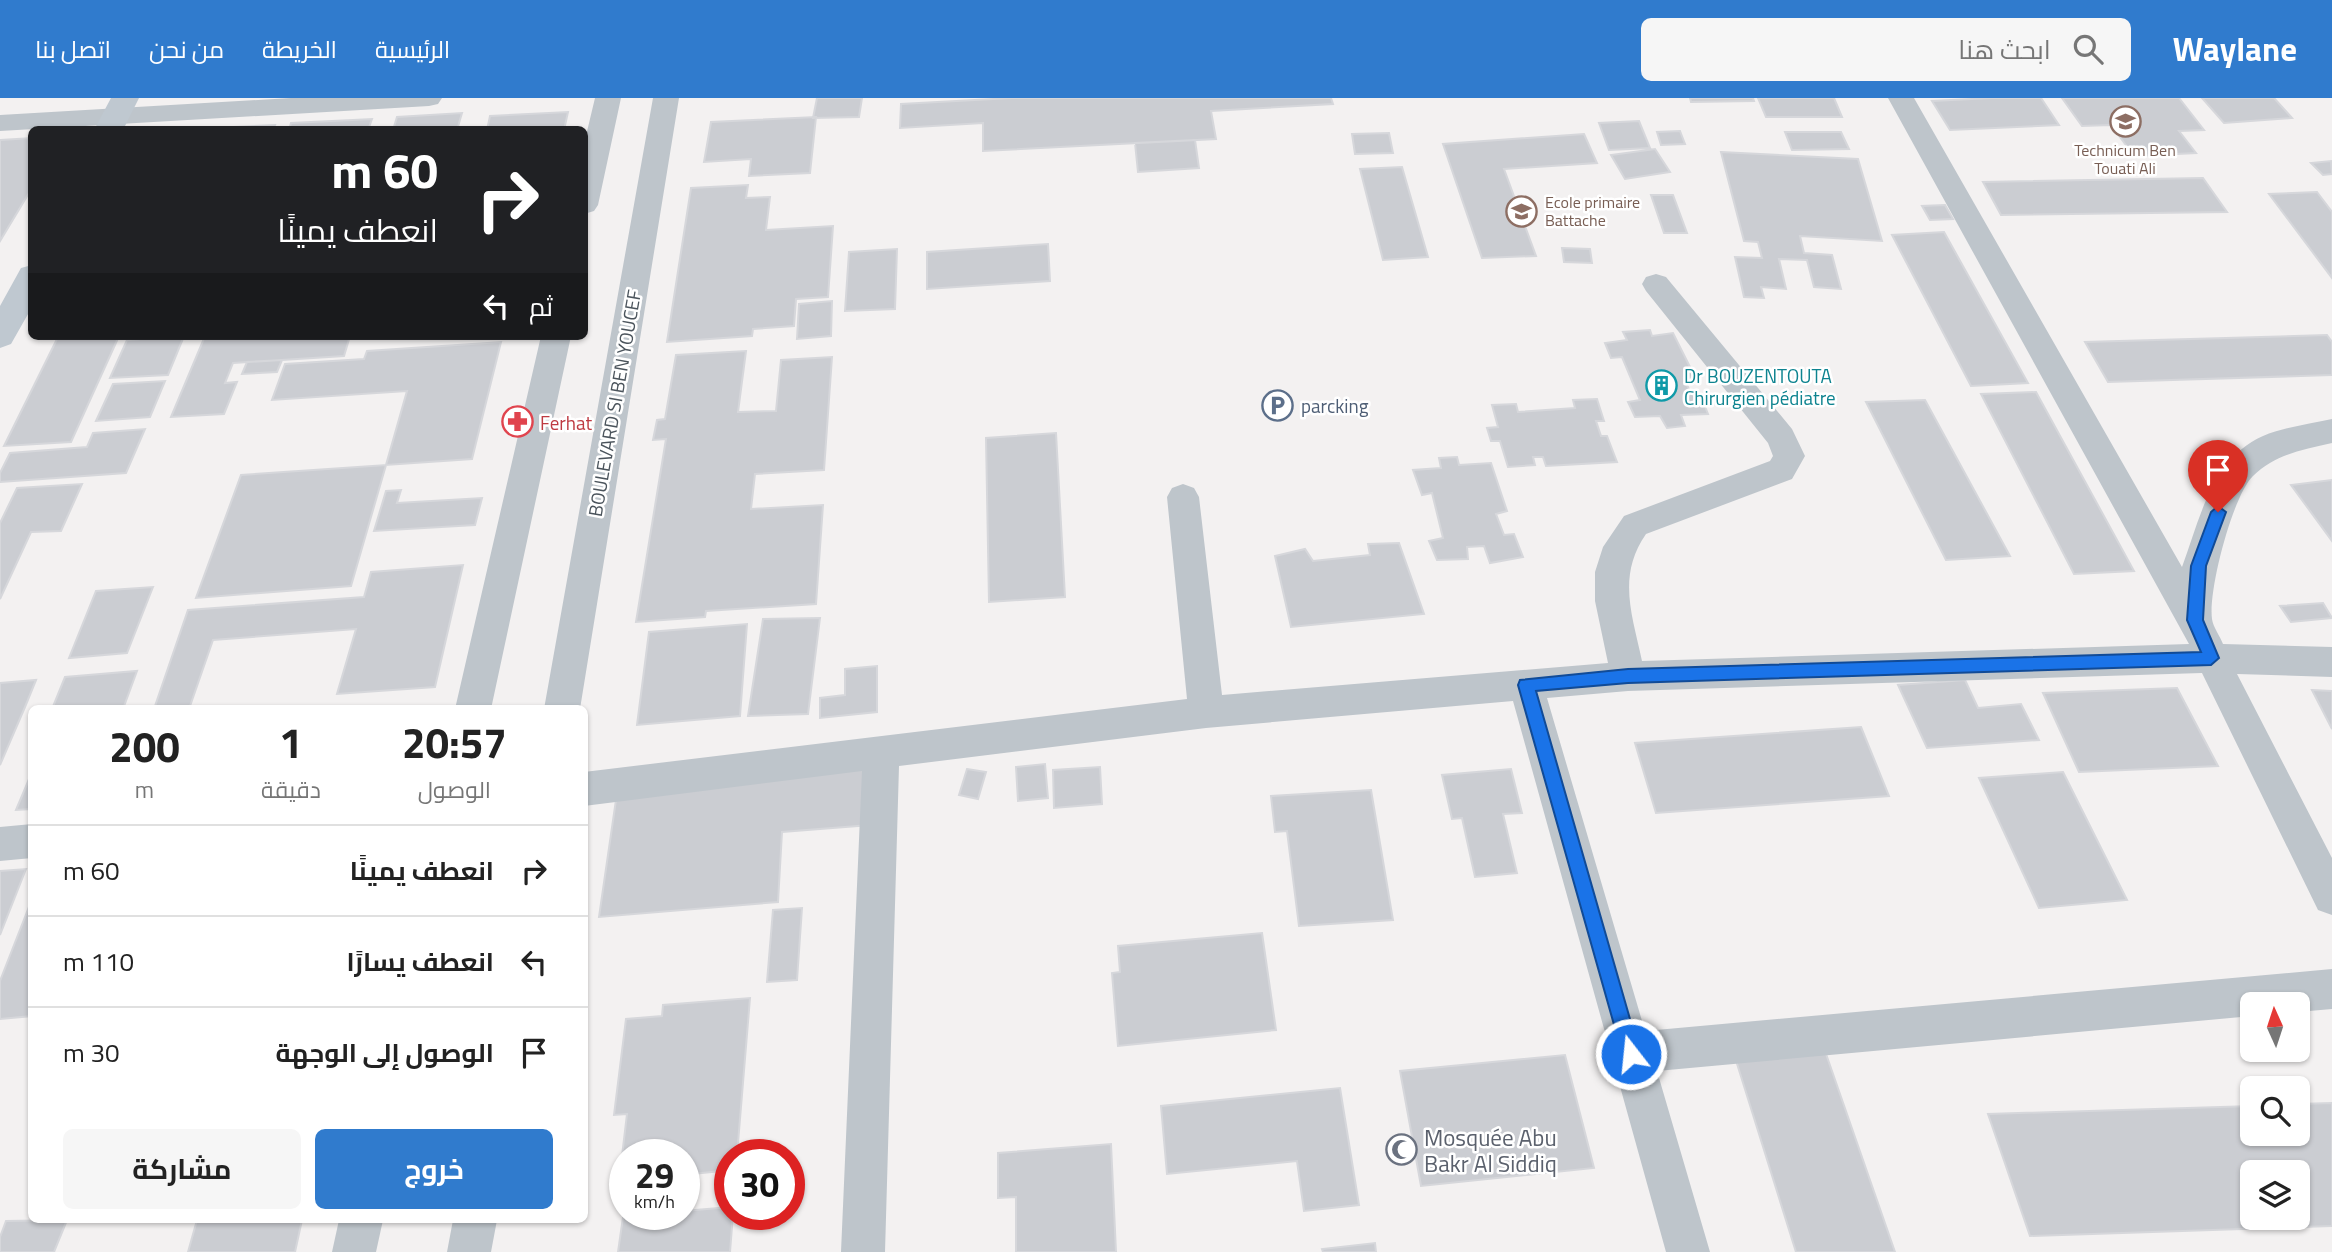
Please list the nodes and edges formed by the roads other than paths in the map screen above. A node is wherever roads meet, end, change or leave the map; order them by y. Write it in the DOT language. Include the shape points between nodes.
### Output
graph roads {
  1 [pos="429,98"];
  2 [pos="608,98"];
  3 [pos="666,98"];
  4 [pos="1901,98"];
  5 [pos="116,115"];
  6 [pos="0,123"];
  7 [pos="588,187"];
  8 [pos="28,284"];
  9 [pos="1656,284"];
  10 [pos="0,337"];
  11 [pos="555,340"];
  12 [pos="2332,431"];
  13 [pos="1182,497"];
  14 [pos="2195,620"];
  15 [pos="2211,658"];
  16 [pos="2332,662"];
  17 [pos="1628,676"];
  18 [pos="1526,685"];
  19 [pos="474,705"];
  20 [pos="563,705"];
  21 [pos="1206,712"];
  22 [pos="881,752"];
  23 [pos="588,789"];
  24 [pos="28,841"];
  25 [pos="0,844"];
  26 [pos="2332,897"];
  27 [pos="2332,989"];
  28 [pos="1631,1054"];
  29 [pos="360,1223"];
  30 [pos="474,1223"];
  31 [pos="354,1252"];
  32 [pos="469,1252"];
  33 [pos="863,1252"];
  34 [pos="1688,1252"];
  1 -- 5 [label="street"];
  2 -- 7 [label="street"];
  3 -- 20 [label="street, BOULEVARD SI BEN YOUCEF"];
  4 -- 14 [label="street"];
  5 -- 6 [label="street"];
  8 -- 10 [label="main road"];
  9 -- 17 [label="street" via="1781,437 1789,456 1781,470 1635,525 1619,547 1612,572 1612,601"];
  11 -- 19 [label="street"];
  12 -- 14 [label="street" via="2272,445 2241,468 2223,494 2199,566"];
  13 -- 21 [label="street"];
  14 -- 15 [label="street"];
  15 -- 16 [label="street"];
  15 -- 17 [label="street"];
  15 -- 26 [label="street"];
  17 -- 18 [label="street"];
  18 -- 21 [label="street"];
  18 -- 28 [label="street"];
  21 -- 22 [label="street"];
  22 -- 23 [label="street"];
  22 -- 33 [label="street"];
  24 -- 25 [label="street"];
  27 -- 28 [label="street"];
  28 -- 34 [label="street"];
  29 -- 31 [label="street"];
  30 -- 32 [label="street"];
}
